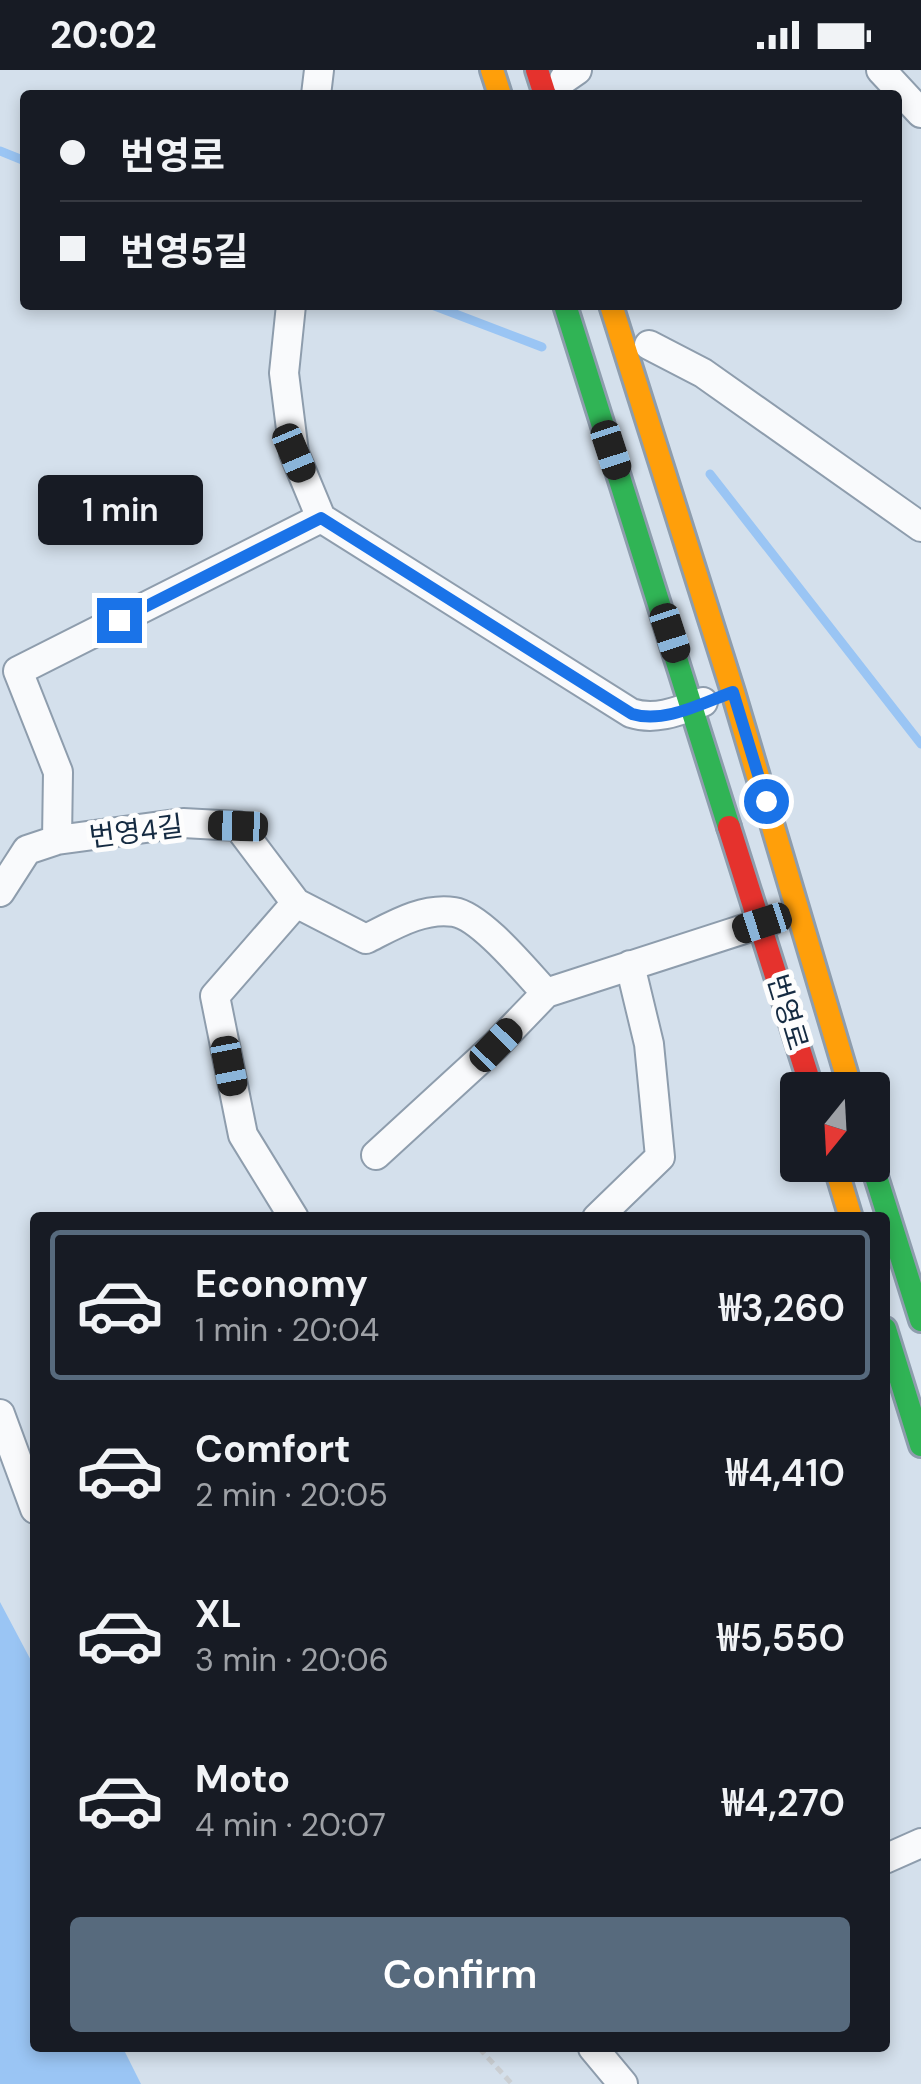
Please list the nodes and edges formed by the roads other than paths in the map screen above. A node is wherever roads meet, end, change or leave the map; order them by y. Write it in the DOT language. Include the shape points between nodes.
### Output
graph roads {
  1 [pos="882,70"];
  2 [pos="900,90"];
  3 [pos="902,92"];
  4 [pos="921,113"];
  5 [pos="290,310"];
  6 [pos="568,310"];
  7 [pos="613,310"];
  8 [pos="648,345"];
  9 [pos="321,518"];
  10 [pos="921,527"];
  11 [pos="733,692"];
  12 [pos="693,706"];
  13 [pos="57,840"];
  14 [pos="0,892"];
  15 [pos="296,904"];
  16 [pos="799,910"];
  17 [pos="762,923"];
  18 [pos="630,965"];
  19 [pos="546,994"];
  20 [pos="807,1072"];
  21 [pos="846,1072"];
  22 [pos="376,1155"];
  23 [pos="840,1182"];
  24 [pos="878,1182"];
  25 [pos="290,1212"];
  26 [pos="604,1212"];
  27 [pos="849,1212"];
  28 [pos="887,1212"];
  29 [pos="890,1221"];
  30 [pos="921,1320"];
  31 [pos="890,1347"];
  32 [pos="0,1414"];
  33 [pos="921,1446"];
  34 [pos="30,1495"];
  35 [pos="921,1844"];
  36 [pos="890,1857"];
  37 [pos="596,2052"];
  38 [pos="623,2084"];
  1 -- 2 [label="street"];
  3 -- 4 [label="street"];
  5 -- 9 [label="street" via="284,372 294,453"];
  6 -- 12 [label="main road, 번영로"];
  7 -- 11 [label="main road, 번영로"];
  8 -- 10 [label="street" via="703,373"];
  9 -- 12 [label="street" via="632,714 646,718"];
  9 -- 13 [label="street" via="18,671 58,772"];
  11 -- 12 [label="street"];
  11 -- 16 [label="main road, 번영로"];
  12 -- 17 [label="main road, 번영로"];
  13 -- 14 [label="street" via="26,850"];
  13 -- 15 [label="street, 번영4길" via="183,824 238,826"];
  15 -- 19 [label="street, 번영4길" via="366,939 412,916 456,912 492,936"];
  15 -- 25 [label="street" via="215,996 243,1135"];
  16 -- 17 [label="street"];
  16 -- 21 [label="main road, 번영로"];
  17 -- 18 [label="street"];
  17 -- 20 [label="main road, 번영로"];
  18 -- 19 [label="street"];
  18 -- 26 [label="street" via="649,1044 660,1157"];
  19 -- 22 [label="street"];
  23 -- 27 [label="main road"];
  24 -- 28 [label="main road"];
  29 -- 30 [label="main road"];
  31 -- 33 [label="main road"];
  32 -- 34 [label="street"];
  35 -- 36 [label="street"];
  37 -- 38 [label="street"];
}
